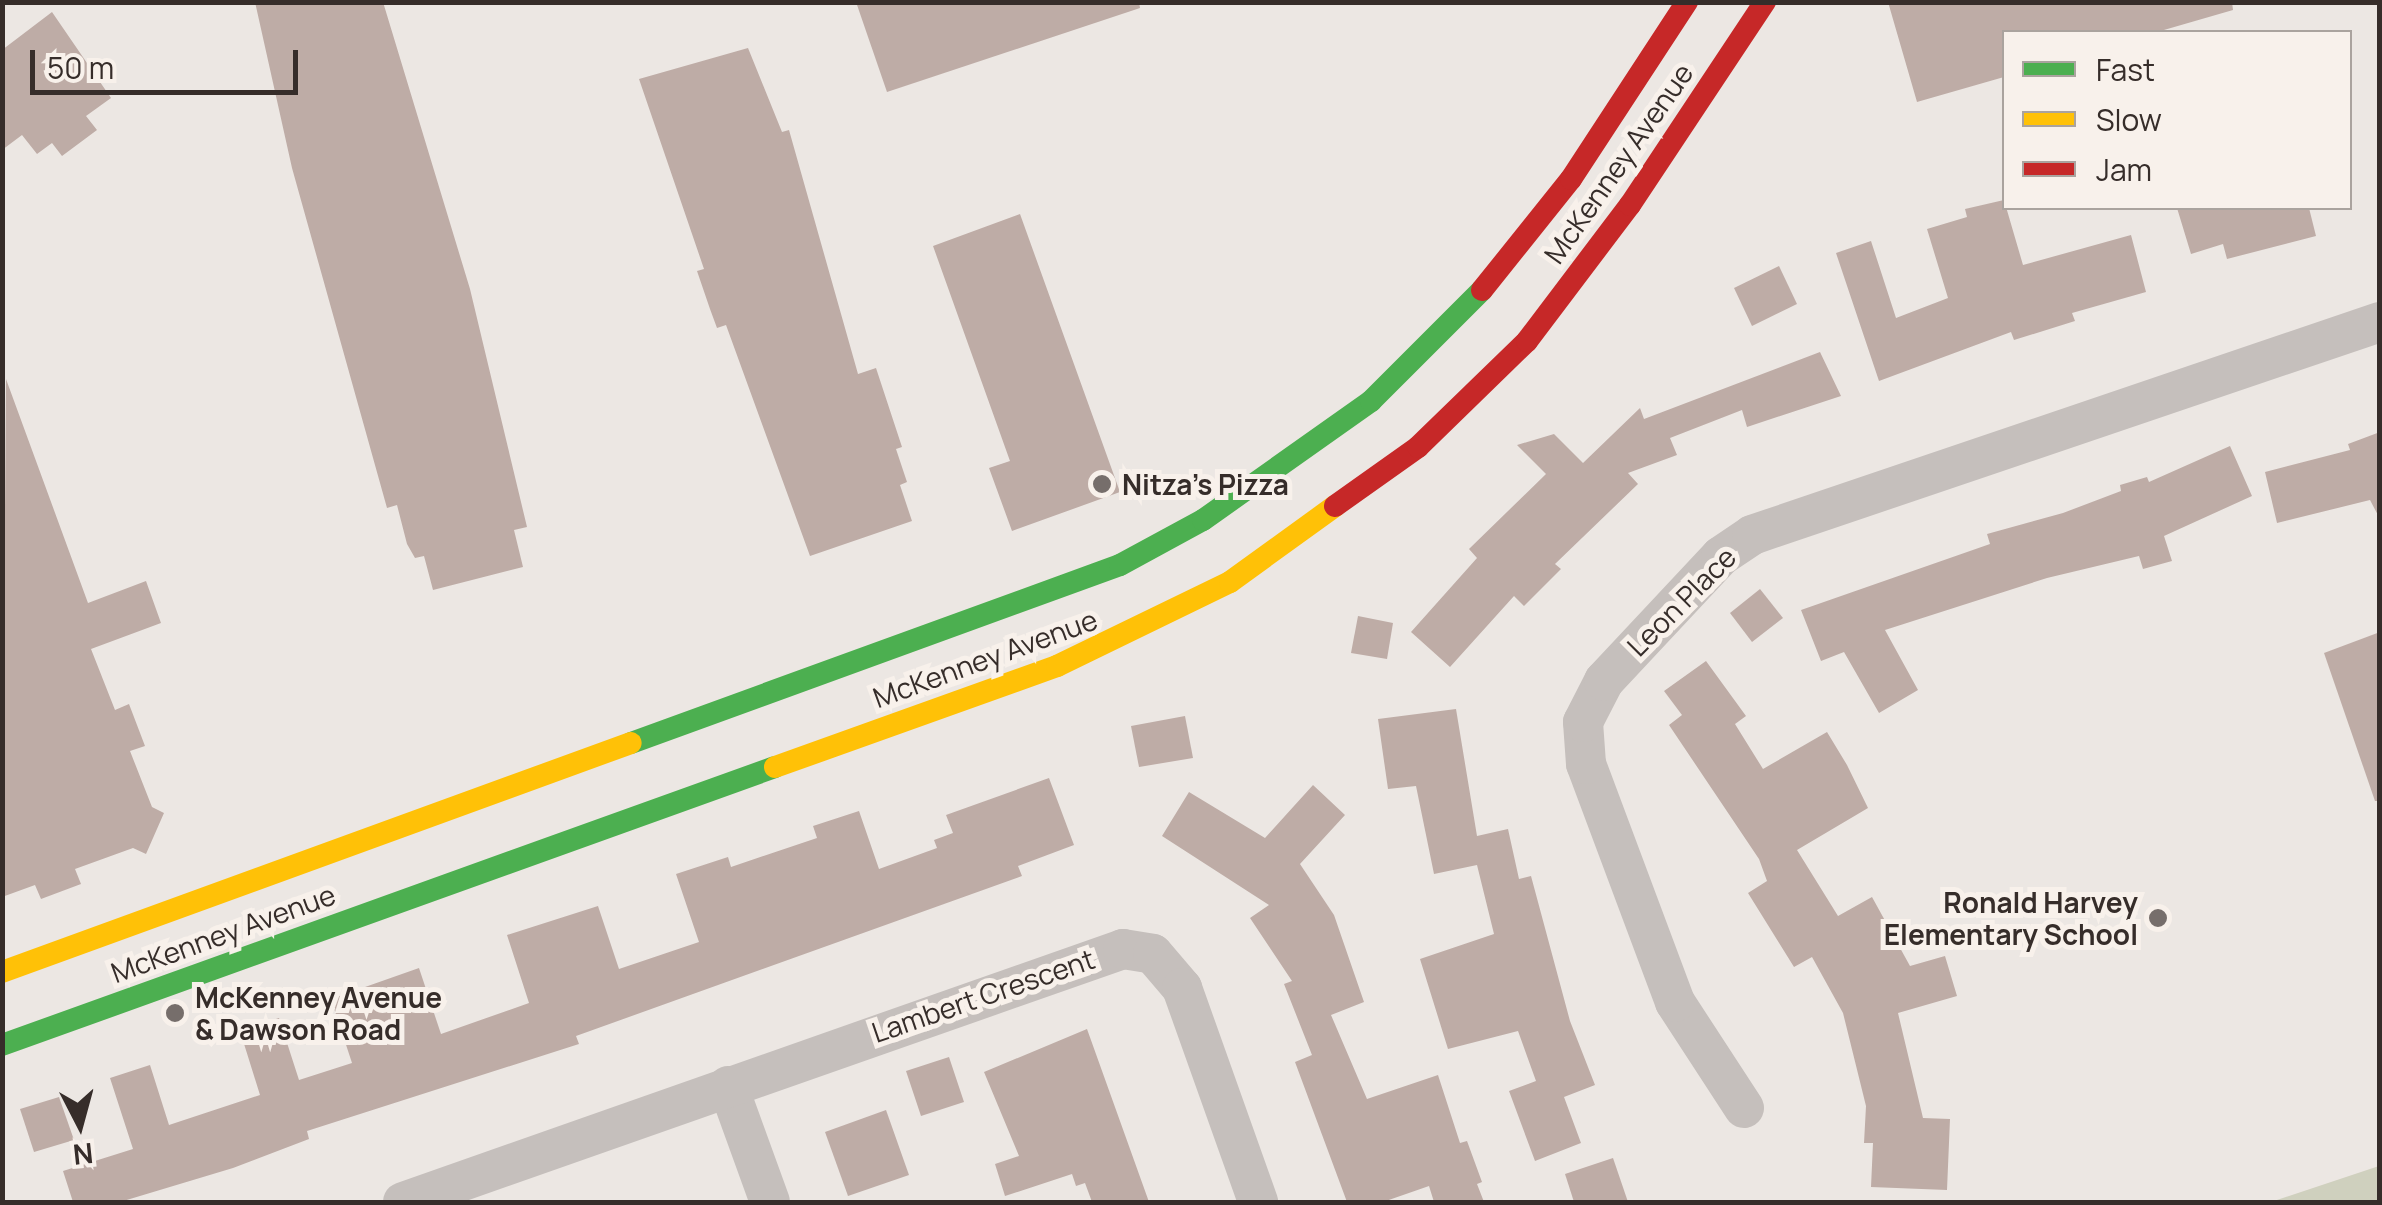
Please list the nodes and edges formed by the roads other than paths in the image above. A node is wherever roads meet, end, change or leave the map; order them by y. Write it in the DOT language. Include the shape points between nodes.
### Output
graph roads {
  1 [pos="1687,2"];
  2 [pos="1765,2"];
  3 [pos="2380,322"];
  4 [pos="2,972"];
  5 [pos="2,1045"];
  6 [pos="728,1086"];
  7 [pos="1744,1108"];
  8 [pos="403,1202"];
  9 [pos="770,1202"];
  10 [pos="1258,1202"];
  1 -- 4 [label="main road, McKenney Avenue" via="1570,178 1475,300 1342,424 1203,520 1120,565"];
  2 -- 5 [label="main road, McKenney Avenue" via="1630,205 1527,341 1418,447 1230,582 1057,666"];
  3 -- 7 [label="street, Leon Place" via="1752,534 1721,556 1604,680 1583,722 1586,764 1675,1002"];
  6 -- 8 [label="street, Lambert Crescent"];
  6 -- 9 [label="street"];
  6 -- 10 [label="street, Lambert Crescent" via="1108,952 1134,949 1165,962 1182,988"];
}
